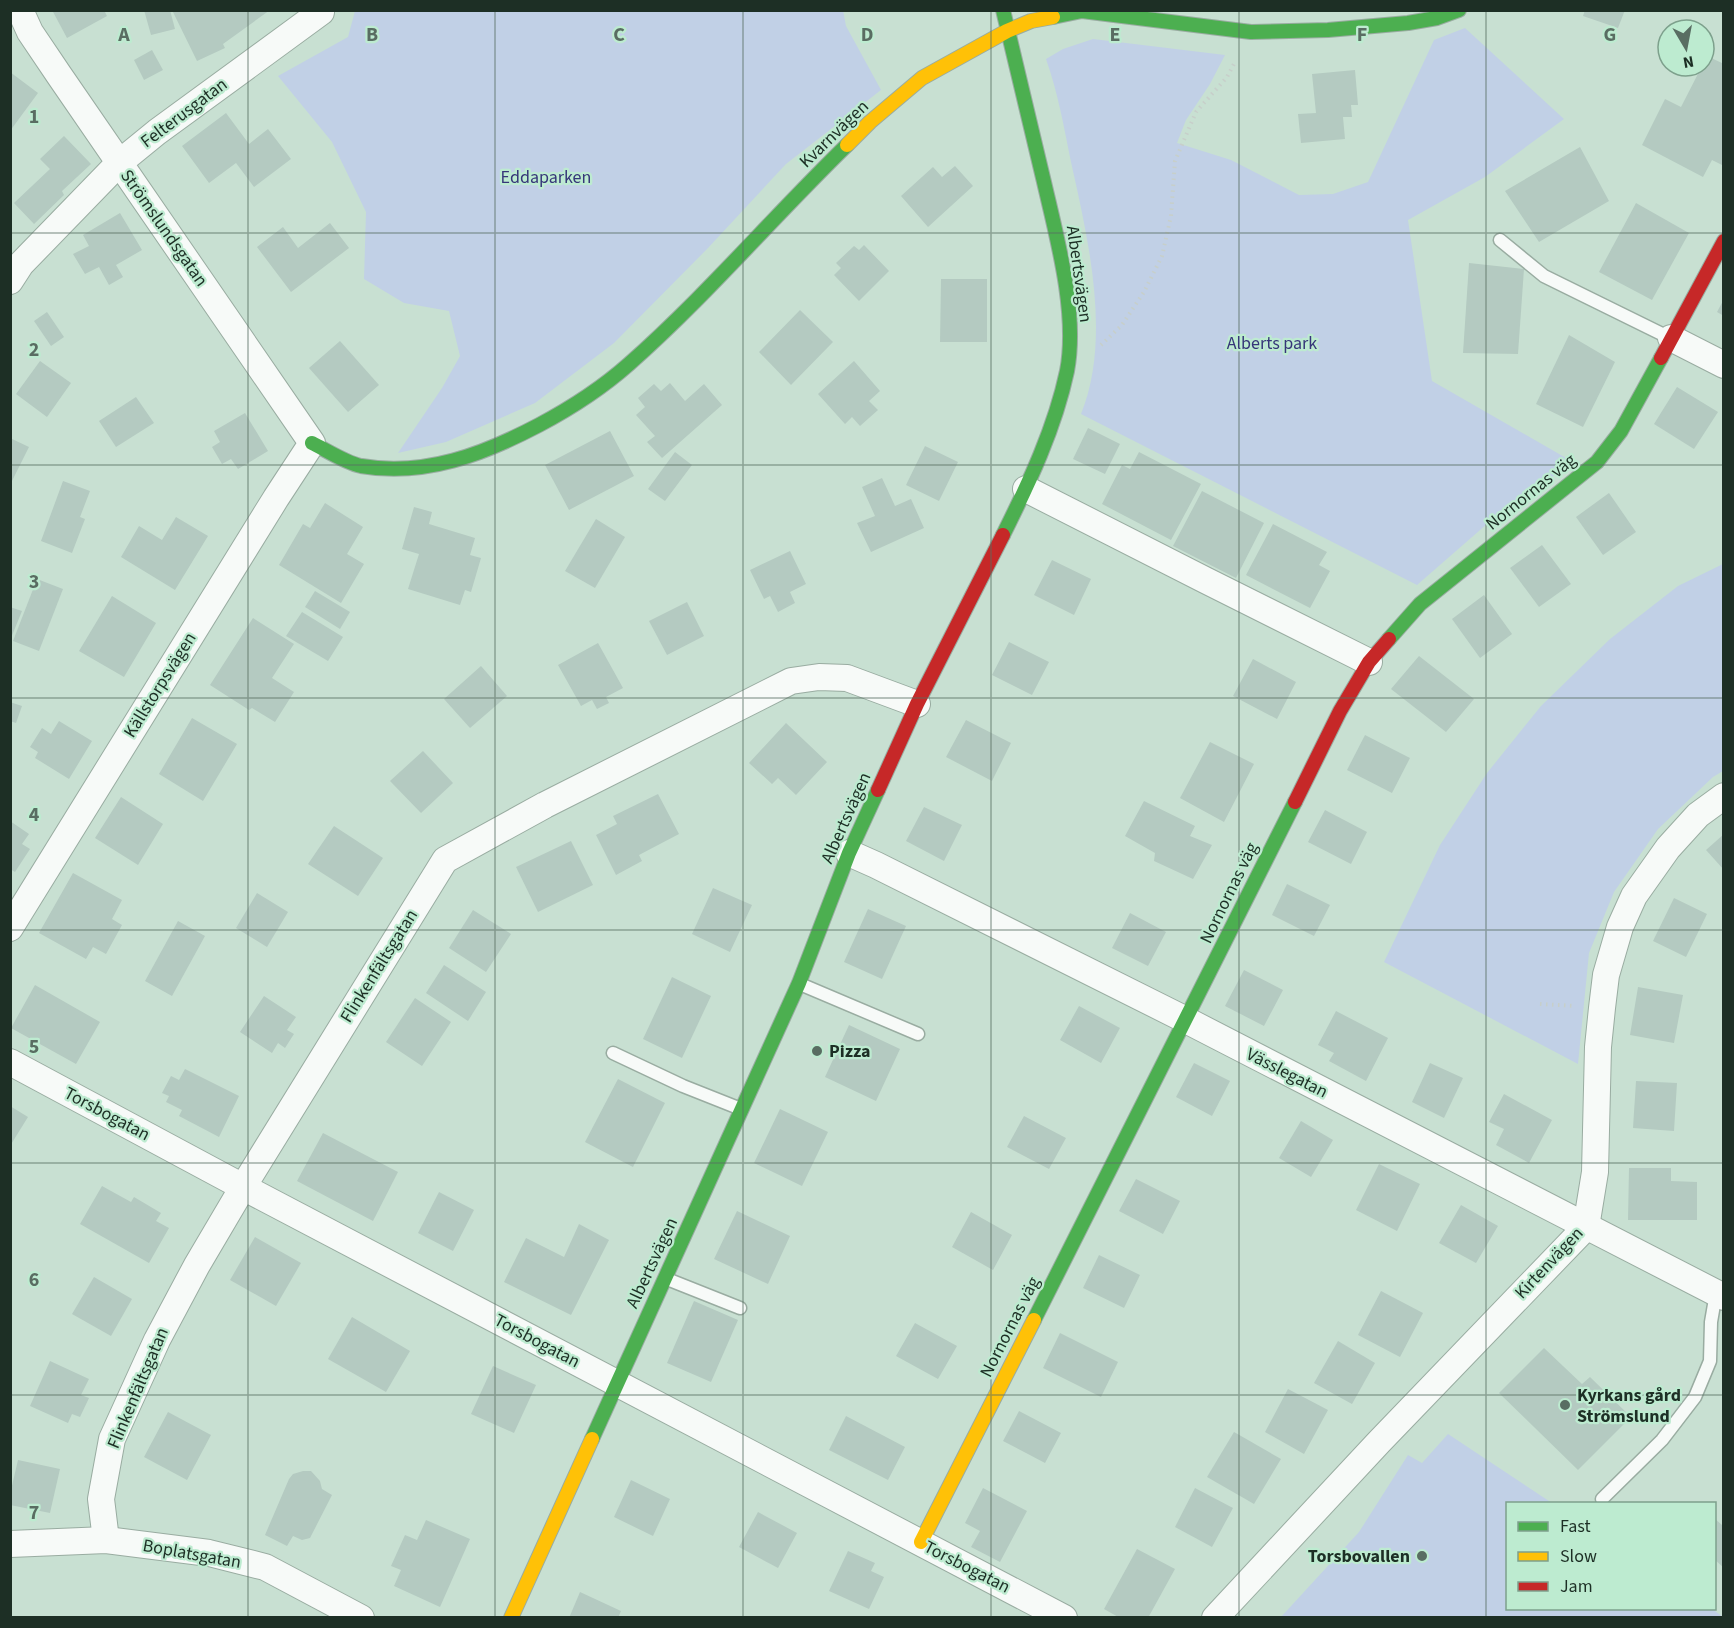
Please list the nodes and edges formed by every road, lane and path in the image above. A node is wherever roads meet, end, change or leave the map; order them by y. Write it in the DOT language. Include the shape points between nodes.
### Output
graph roads {
  1 [pos="20,10"];
  2 [pos="1003,10"];
  3 [pos="1459,10"];
  4 [pos="321,12"];
  5 [pos="1253,21"];
  6 [pos="1008,31"];
  7 [pos="119,162"];
  8 [pos="1500,240"];
  9 [pos="1724,241"];
  10 [pos="10,281"];
  11 [pos="1671,338"];
  12 [pos="1724,365"];
  13 [pos="1067,369"];
  14 [pos="312,443"];
  15 [pos="1026,489"];
  16 [pos="1369,662"];
  17 [pos="917,704"];
  18 [pos="1724,796"];
  19 [pos="849,853"];
  20 [pos="10,928"];
  21 [pos="799,983"];
  22 [pos="1540,1004"];
  23 [pos="1602,1008"];
  24 [pos="1186,1020"];
  25 [pos="918,1034"];
  26 [pos="613,1053"];
  27 [pos="10,1062"];
  28 [pos="742,1110"];
  29 [pos="243,1187"];
  30 [pos="1586,1227"];
  31 [pos="666,1279"];
  32 [pos="1720,1295"];
  33 [pos="740,1308"];
  34 [pos="616,1383"];
  35 [pos="1602,1499"];
  36 [pos="106,1540"];
  37 [pos="921,1542"];
  38 [pos="10,1544"];
  39 [pos="360,1617"];
  40 [pos="511,1617"];
  41 [pos="1064,1617"];
  42 [pos="1215,1617"];
  1 -- 7 [label="street, Strömslundsgatan" via="30,32"];
  2 -- 6 [label="street, Albertsvägen"];
  3 -- 5 [label="street, Kvarnvägen" via="1408,23 1328,30"];
  4 -- 7 [label="street, Felterusgatan"];
  5 -- 6 [label="street, Kvarnvägen" via="1082,11 1031,21"];
  5 -- 13 [label="path" via="1227,77 1196,112 1174,161 1171,216 1162,256 1144,292 1122,325 1096,350"];
  6 -- 13 [label="street, Albertsvägen" via="1061,257 1070,325"];
  6 -- 14 [label="street, Kvarnvägen" via="922,78 870,122 628,366 572,407 475,455 425,467 384,469 358,465"];
  7 -- 10 [label="street, Felterusgatan" via="21,264"];
  7 -- 14 [label="street, Strömslundsgatan"];
  8 -- 11 [label="lane" via="1544,276"];
  9 -- 11 [label="street, Nornornas väg"];
  11 -- 12 [label="street"];
  11 -- 16 [label="street, Nornornas väg" via="1621,431 1597,462 1420,604"];
  13 -- 15 [label="street, Albertsvägen" via="1052,424"];
  14 -- 20 [label="street, Källstorpsvägen"];
  15 -- 16 [label="street"];
  15 -- 17 [label="street, Albertsvägen"];
  16 -- 24 [label="street, Nornornas väg" via="1340,711"];
  17 -- 19 [label="street, Albertsvägen"];
  17 -- 29 [label="street, Flinkenfältsgatan" via="847,678 791,681 445,860"];
  18 -- 23 [label="street, Kirtenvägen" via="1698,815 1668,848 1634,896 1606,975"];
  19 -- 21 [label="street, Albertsvägen"];
  19 -- 24 [label="street, Vässlegatan"];
  21 -- 25 [label="lane"];
  21 -- 28 [label="street, Albertsvägen"];
  22 -- 23 [label="path"];
  23 -- 30 [label="street, Kirtenvägen" via="1595,1172"];
  24 -- 30 [label="street, Vässlegatan"];
  24 -- 37 [label="street, Nornornas väg"];
  26 -- 28 [label="lane"];
  27 -- 29 [label="street, Torsbogatan"];
  28 -- 31 [label="street, Albertsvägen"];
  29 -- 34 [label="street, Torsbogatan"];
  29 -- 36 [label="street, Flinkenfältsgatan" via="157,1340 112,1439 101,1499"];
  30 -- 32 [label="street, Vässlegatan"];
  30 -- 42 [label="street, Kirtenvägen"];
  31 -- 33 [label="lane"];
  31 -- 34 [label="street, Albertsvägen"];
  32 -- 35 [label="lane" via="1711,1322 1710,1360 1695,1397 1662,1440"];
  34 -- 37 [label="street, Torsbogatan"];
  34 -- 40 [label="street, Albertsvägen"];
  36 -- 38 [label="street, Boplatsgatan"];
  36 -- 39 [label="street, Boplatsgatan" via="209,1553 265,1568"];
  37 -- 41 [label="street, Torsbogatan"];
}
